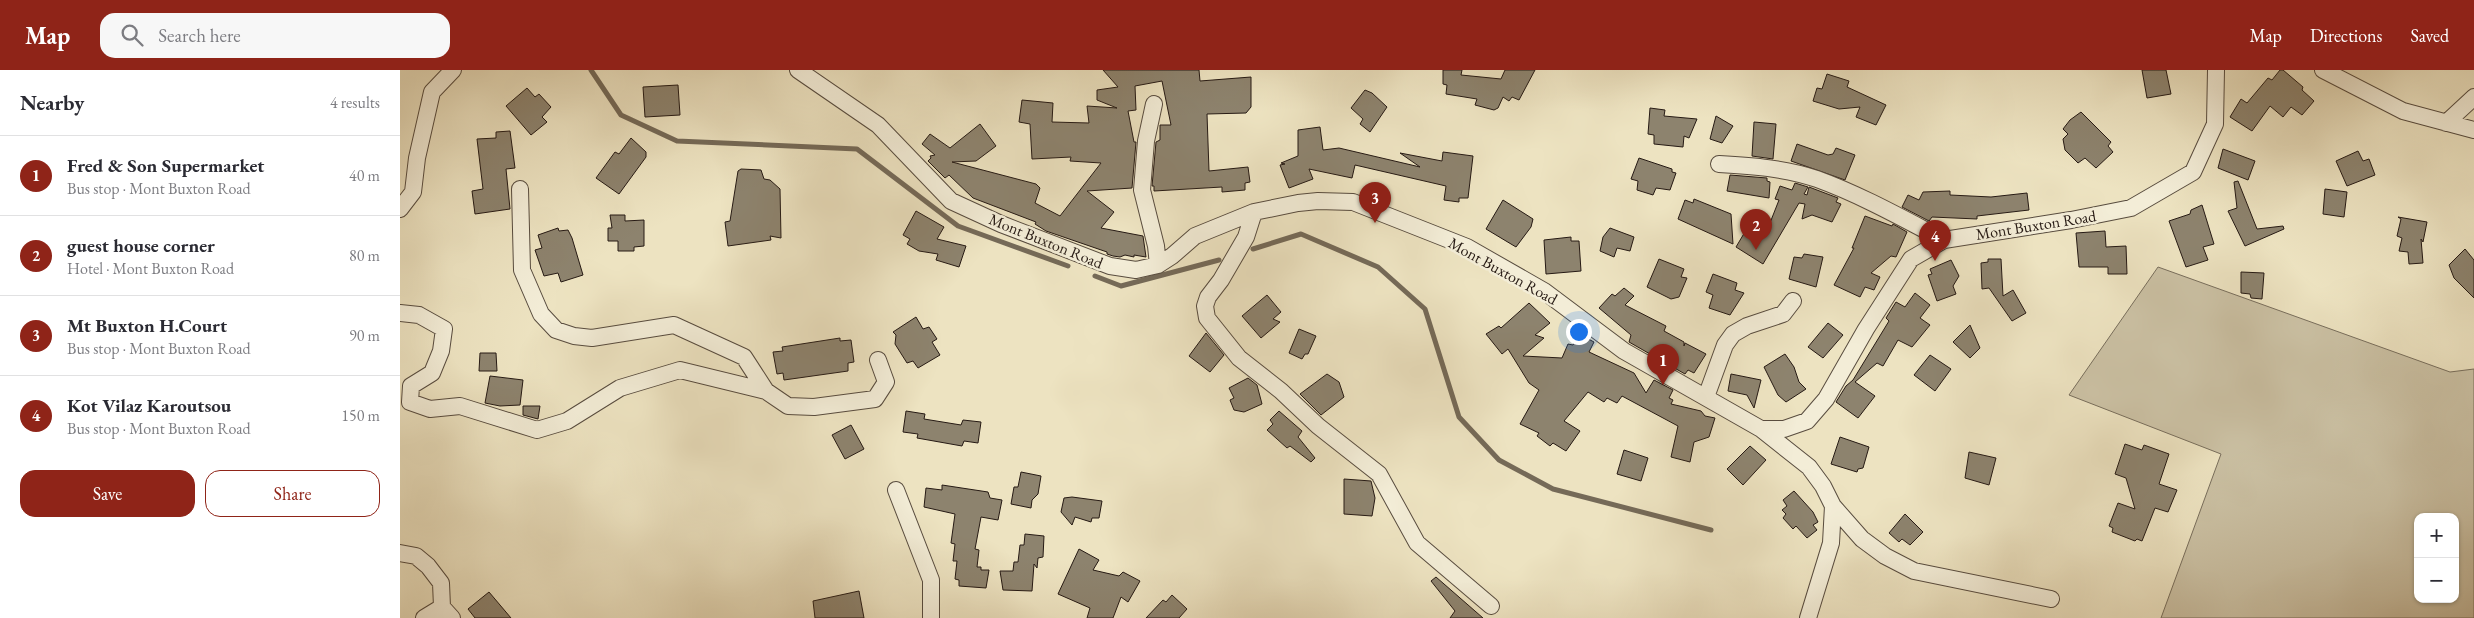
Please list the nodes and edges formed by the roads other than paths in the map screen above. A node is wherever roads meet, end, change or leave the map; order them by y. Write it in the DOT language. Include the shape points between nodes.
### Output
graph roads {
  1 [pos="453,70"];
  2 [pos="798,70"];
  3 [pos="2216,70"];
  4 [pos="2323,70"];
  5 [pos="2474,97"];
  6 [pos="1154,104"];
  7 [pos="2446,123"];
  8 [pos="2474,130"];
  9 [pos="1719,164"];
  10 [pos="520,189"];
  11 [pos="400,209"];
  12 [pos="1254,212"];
  13 [pos="1944,240"];
  14 [pos="1158,265"];
  15 [pos="1794,301"];
  16 [pos="400,313"];
  17 [pos="878,360"];
  18 [pos="766,391"];
  19 [pos="1706,397"];
  20 [pos="1761,429"];
  21 [pos="896,490"];
  22 [pos="1832,506"];
  23 [pos="400,554"];
  24 [pos="2051,599"];
  25 [pos="1491,606"];
  26 [pos="447,613"];
  27 [pos="424,618"];
  28 [pos="932,618"];
  29 [pos="1808,618"];
  1 -- 11 [label="street" via="432,92 413,192"];
  2 -- 14 [label="street, Mont Buxton Road" via="878,124 951,201 1110,266 1136,270"];
  3 -- 13 [label="street, Mont Buxton Road" via="2215,124 2193,172 2131,208"];
  4 -- 7 [label="street" via="2403,111"];
  5 -- 7 [label="street"];
  6 -- 14 [label="street" via="1146,141 1142,190"];
  7 -- 8 [label="street"];
  9 -- 13 [label="street" via="1765,167 1816,179 1883,208"];
  10 -- 18 [label="street" via="522,270 541,314 556,330 592,338 674,325 744,357"];
  12 -- 14 [label="street, Mont Buxton Road" via="1196,236"];
  12 -- 19 [label="street, Mont Buxton Road" via="1298,202 1353,202 1459,244 1544,291 1624,351"];
  12 -- 25 [label="street" via="1246,238 1208,297 1205,306 1207,318 1239,358 1379,474 1417,543"];
  13 -- 20 [label="street, Mont Buxton Road" via="1911,259 1826,399 1807,422 1784,429"];
  15 -- 19 [label="street" via="1783,314 1733,334 1725,345"];
  16 -- 18 [label="street" via="419,315 444,330 441,351 432,373 411,386 410,402 430,409 460,406 537,430 567,421 620,388 680,370"];
  17 -- 18 [label="street" via="886,382 875,399 814,408 788,406"];
  19 -- 20 [label="street, Mont Buxton Road"];
  20 -- 22 [label="street" via="1808,467 1823,486"];
  21 -- 28 [label="street" via="931,580"];
  22 -- 24 [label="street" via="1862,538 1885,556 1914,571"];
  22 -- 29 [label="street" via="1831,543"];
  23 -- 26 [label="street" via="416,556 428,566 441,583"];
  26 -- 27 [label="street"];
}
